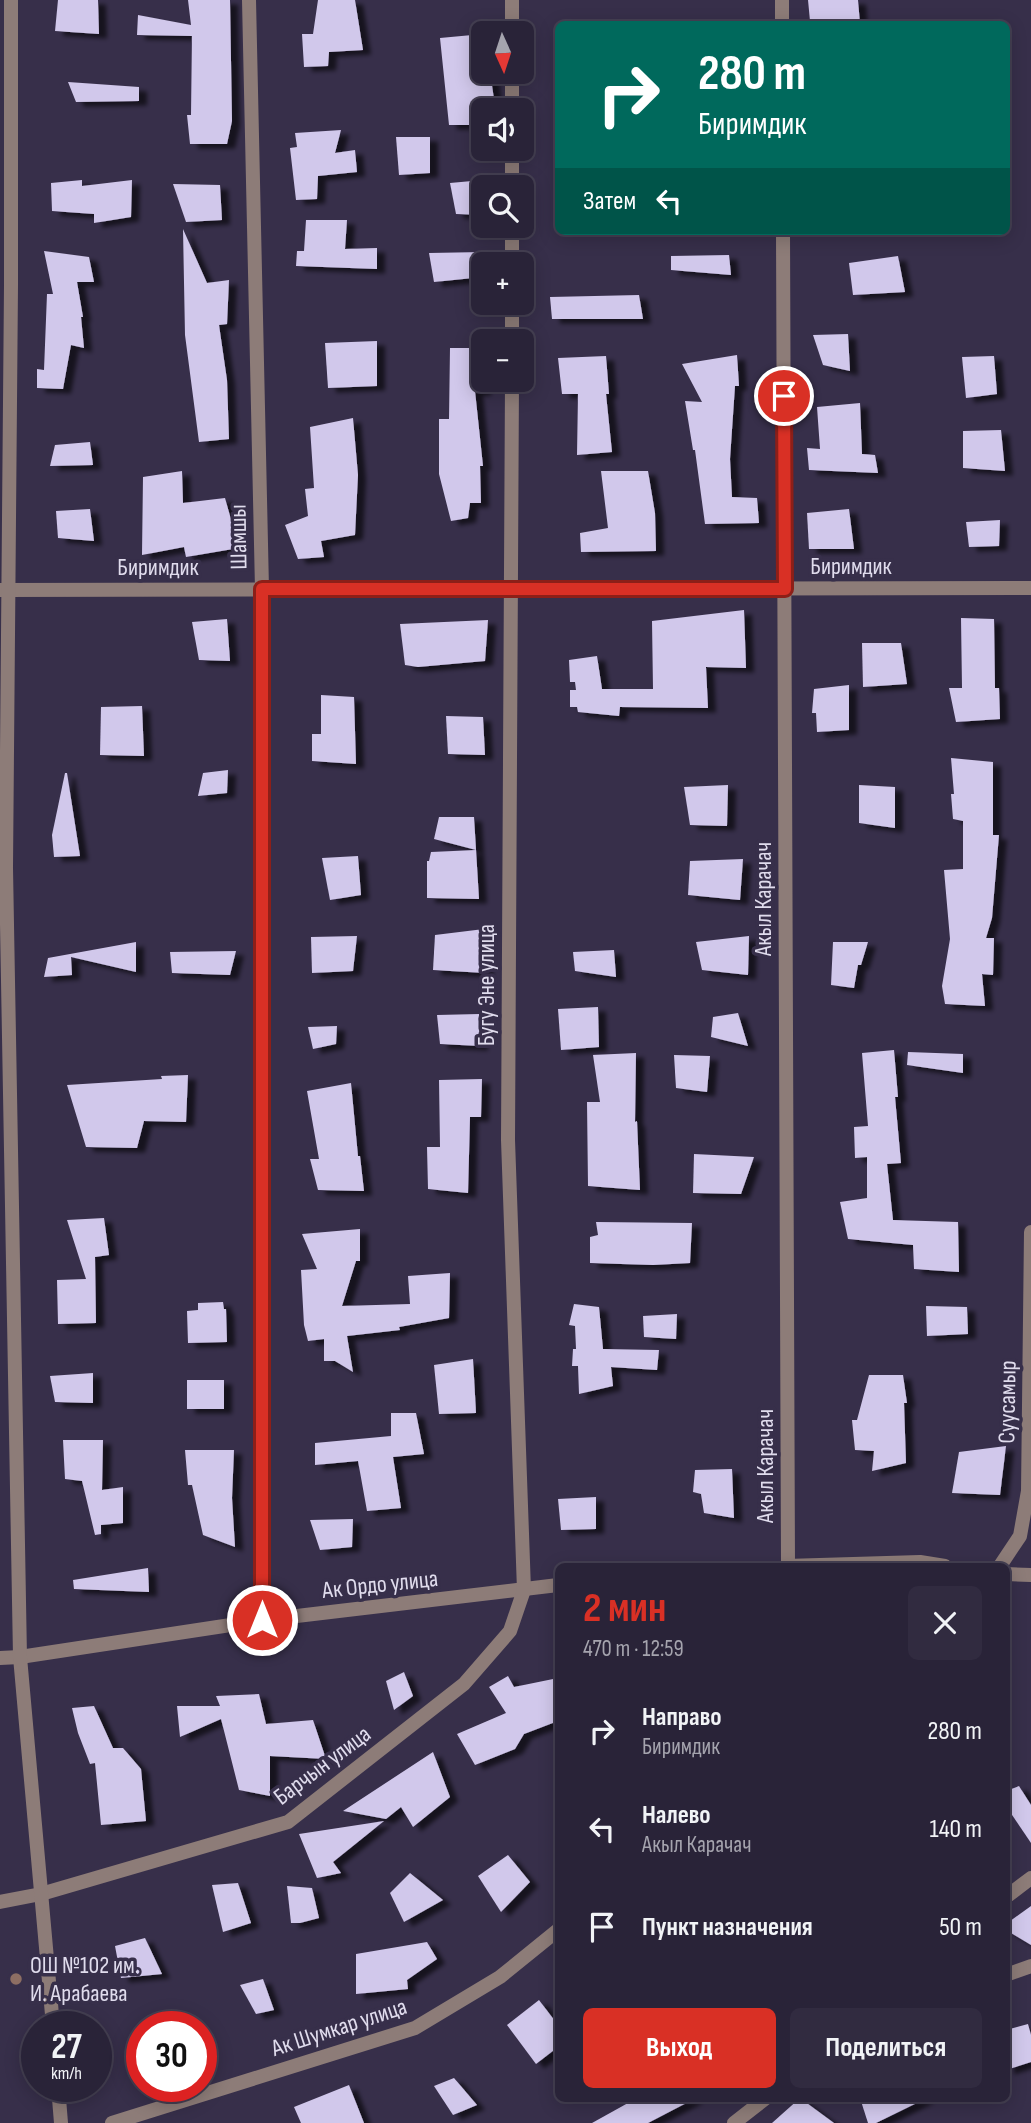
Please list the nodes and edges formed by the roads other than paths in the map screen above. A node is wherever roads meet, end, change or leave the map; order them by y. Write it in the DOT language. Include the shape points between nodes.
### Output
graph roads {
  1 [pos="10,0"];
  2 [pos="249,0"];
  3 [pos="512,0"];
  4 [pos="782,0"];
  5 [pos="512,21"];
  6 [pos="782,21"];
  7 [pos="783,235"];
  8 [pos="5,285"];
  9 [pos="512,392"];
  10 [pos="1031,588"];
  11 [pos="262,589"];
  12 [pos="512,589"];
  13 [pos="785,589"];
  14 [pos="5,590"];
  15 [pos="3,868"];
  16 [pos="5,1157"];
  17 [pos="1031,1232"];
  18 [pos="787,1563"];
  19 [pos="887,1563"];
  20 [pos="926,1563"];
  21 [pos="1002,1563"];
  22 [pos="1010,1574"];
  23 [pos="1031,1575"];
  24 [pos="555,1586"];
  25 [pos="524,1591"];
  26 [pos="262,1620"];
  27 [pos="20,1657"];
  28 [pos="0,1658"];
  29 [pos="1031,1878"];
  30 [pos="41,1894"];
  31 [pos="1010,1894"];
  32 [pos="0,1902"];
  33 [pos="555,1932"];
  34 [pos="1031,1966"];
  35 [pos="1010,1974"];
  36 [pos="52,2011"];
  37 [pos="59,2102"];
  38 [pos="761,2102"];
  39 [pos="61,2123"];
  40 [pos="112,2123"];
  41 [pos="734,2123"];
  1 -- 8 [label="street"];
  2 -- 11 [label="street, Шамшы"];
  3 -- 5 [label="street"];
  4 -- 6 [label="street"];
  7 -- 13 [label="street, Акыл Карачач"];
  8 -- 14 [label="street"];
  9 -- 12 [label="street, Бугу Эне улица"];
  10 -- 13 [label="street, Биримдик"];
  11 -- 12 [label="street, Биримдик"];
  11 -- 14 [label="street, Биримдик"];
  11 -- 26 [label="street, Шамшы"];
  12 -- 13 [label="street, Биримдик"];
  12 -- 25 [label="street, Бугу Эне улица" via="508,1140"];
  13 -- 18 [label="street, Акыл Карачач"];
  14 -- 15 [label="street"];
  15 -- 16 [label="street"];
  16 -- 27 [label="street"];
  17 -- 21 [label="street, Суусамыр" via="1028,1491 1020,1536"];
  19 -- 20 [label="street"];
  22 -- 23 [label="street"];
  24 -- 25 [label="street, Ак Ордо улица"];
  25 -- 26 [label="street, Ак Ордо улица"];
  25 -- 30 [label="street, Барчын улица" via="510,1631 464,1684 288,1822"];
  26 -- 27 [label="street, Ак Ордо улица"];
  27 -- 28 [label="street, Ак Ордо улица"];
  27 -- 30 [label="street"];
  29 -- 31 [label="street"];
  30 -- 32 [label="street, Барчын улица"];
  30 -- 36 [label="street"];
  33 -- 40 [label="street, Ак Шумкар улица" via="500,1977 415,2028"];
  34 -- 35 [label="street"];
  37 -- 39 [label="street"];
  38 -- 41 [label="street"];
}
